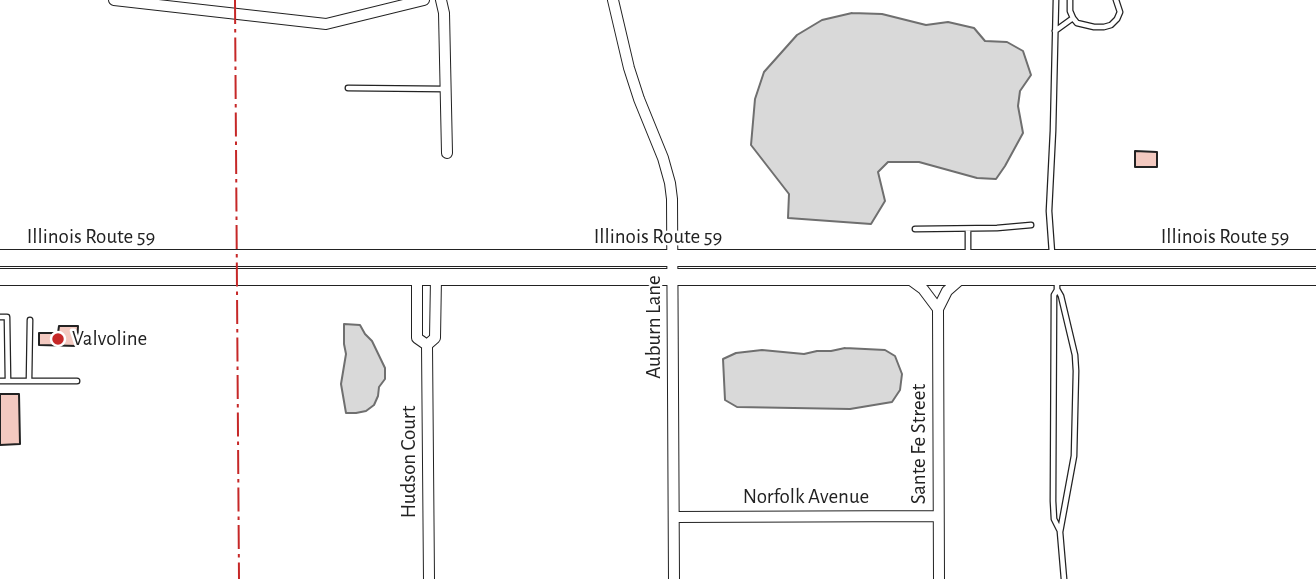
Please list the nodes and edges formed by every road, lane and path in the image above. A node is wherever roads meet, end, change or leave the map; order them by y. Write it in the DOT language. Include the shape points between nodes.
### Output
graph roads {
  1 [pos="114,0"];
  2 [pos="424,0"];
  3 [pos="441,0"];
  4 [pos="613,0"];
  5 [pos="1056,0"];
  6 [pos="1070,0"];
  7 [pos="1116,0"];
  8 [pos="1073,18"];
  9 [pos="1055,32"];
  10 [pos="348,88"];
  11 [pos="446,89"];
  12 [pos="447,153"];
  13 [pos="1031,225"];
  14 [pos="915,229"];
  15 [pos="968,229"];
  16 [pos="0,258"];
  17 [pos="673,258"];
  18 [pos="968,258"];
  19 [pos="1052,258"];
  20 [pos="1316,258"];
  21 [pos="673,277"];
  22 [pos="908,277"];
  23 [pos="963,277"];
  24 [pos="1316,277"];
  25 [pos="0,278"];
  26 [pos="417,278"];
  27 [pos="436,278"];
  28 [pos="1057,283"];
  29 [pos="938,309"];
  30 [pos="0,317"];
  31 [pos="30,320"];
  32 [pos="427,345"];
  33 [pos="0,381"];
  34 [pos="8,381"];
  35 [pos="29,381"];
  36 [pos="77,381"];
  37 [pos="938,516"];
  38 [pos="674,517"];
  39 [pos="1060,532"];
  40 [pos="429,579"];
  41 [pos="674,579"];
  42 [pos="939,579"];
  43 [pos="1064,579"];
  1 -- 2 [label="street" via="326,24"];
  3 -- 11 [label="street"];
  4 -- 17 [label="street, Auburn Lane" via="632,78 668,173"];
  5 -- 9 [label="lane"];
  6 -- 8 [label="lane"];
  7 -- 8 [label="lane" via="1120,12 1111,25 1094,27"];
  8 -- 9 [label="lane"];
  9 -- 19 [label="lane" via="1049,211"];
  10 -- 11 [label="lane"];
  11 -- 12 [label="street"];
  13 -- 15 [label="lane"];
  14 -- 15 [label="lane"];
  15 -- 18 [label="lane"];
  16 -- 17 [label="main road, Illinois Route 59"];
  17 -- 18 [label="main road, Illinois Route 59"];
  17 -- 21 [label="street, Auburn Lane"];
  18 -- 19 [label="main road, Illinois Route 59"];
  19 -- 20 [label="main road, Illinois Route 59"];
  21 -- 22 [label="main road, Illinois Route 59"];
  21 -- 27 [label="main road, Illinois Route 59"];
  21 -- 38 [label="street, Auburn Lane"];
  22 -- 23 [label="main road, Illinois Route 59"];
  22 -- 29 [label="street"];
  23 -- 28 [label="main road, Illinois Route 59"];
  23 -- 29 [label="street" via="947,291"];
  24 -- 28 [label="main road, Illinois Route 59"];
  25 -- 26 [label="main road, Illinois Route 59"];
  26 -- 27 [label="main road, Illinois Route 59"];
  26 -- 32 [label="street, Hudson Court" via="417,338"];
  27 -- 32 [label="street, Hudson Court" via="435,338"];
  28 -- 39 [label="lane" via="1053,502"];
  28 -- 39 [label="lane" via="1075,355 1076,381 1074,456"];
  29 -- 37 [label="street, Sante Fe Street"];
  30 -- 34 [label="lane" via="8,317"];
  31 -- 35 [label="lane"];
  32 -- 40 [label="street, Hudson Court"];
  33 -- 34 [label="lane"];
  34 -- 35 [label="lane"];
  35 -- 36 [label="lane"];
  37 -- 38 [label="street, Norfolk Avenue"];
  37 -- 42 [label="street, Sante Fe Street"];
  38 -- 41 [label="street, Auburn Lane"];
  39 -- 43 [label="lane"];
}
